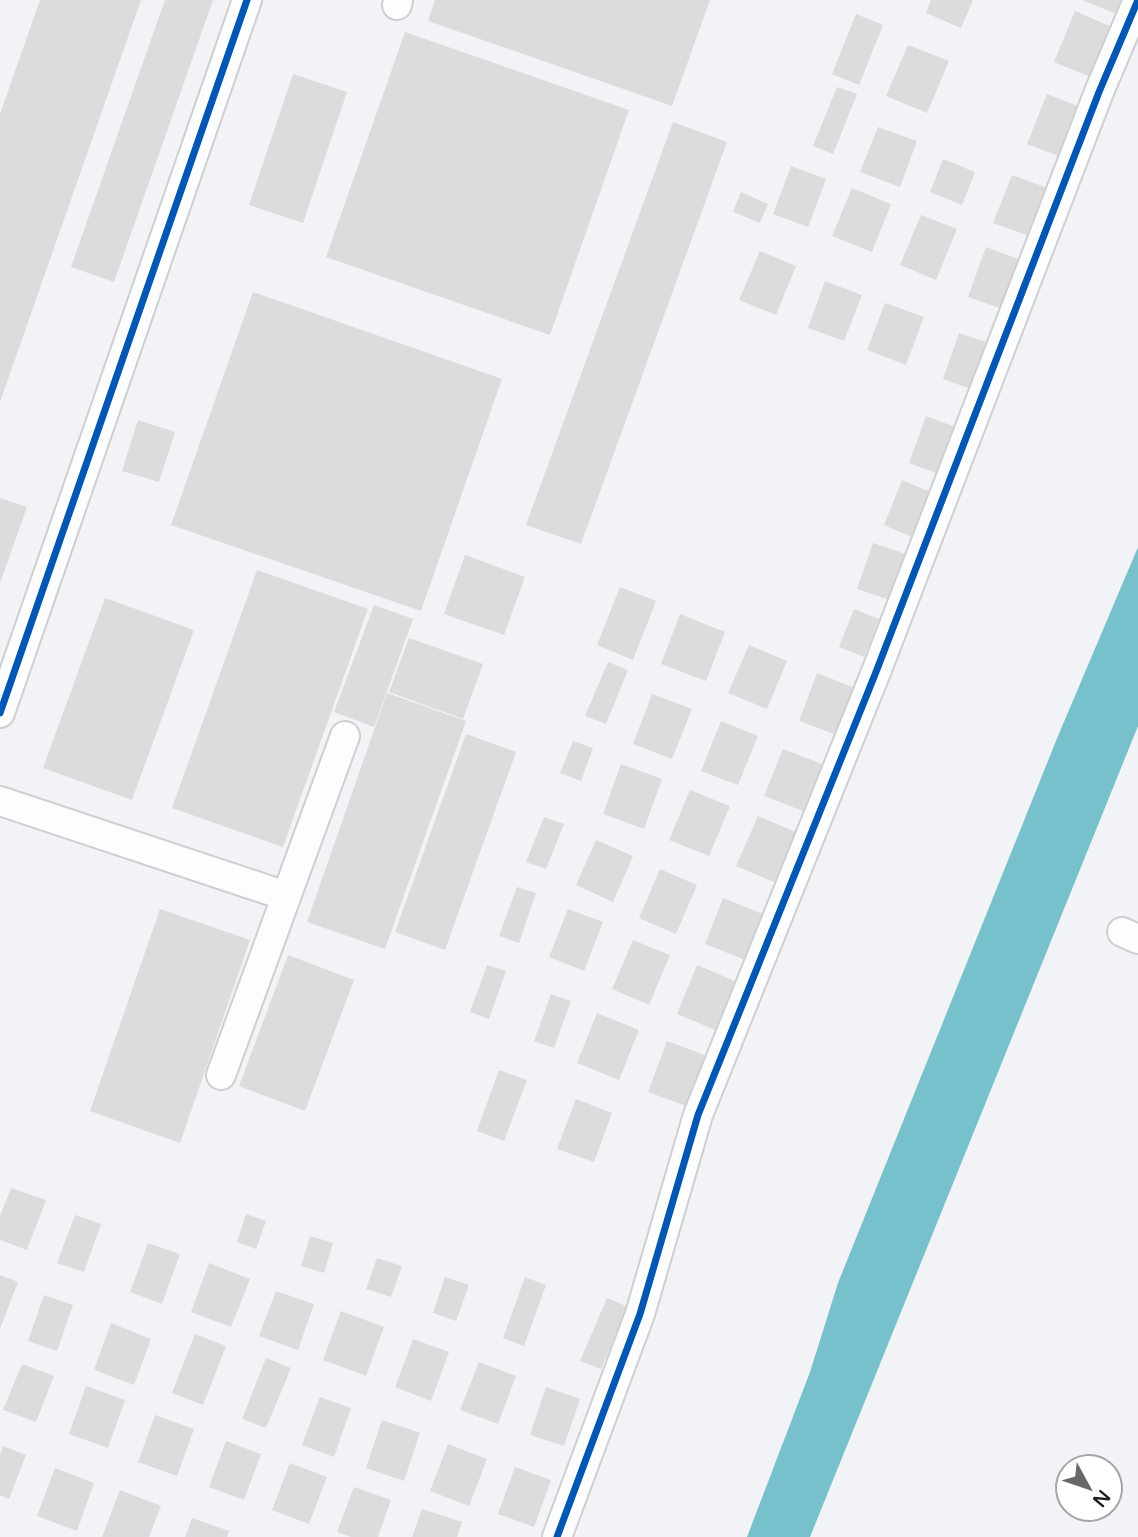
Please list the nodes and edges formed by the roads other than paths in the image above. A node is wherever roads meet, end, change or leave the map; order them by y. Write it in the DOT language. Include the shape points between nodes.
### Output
graph roads {
  1 [pos="247,0"];
  2 [pos="1138,0"];
  3 [pos="0,713"];
  4 [pos="345,736"];
  5 [pos="0,801"];
  6 [pos="286,896"];
  7 [pos="221,1075"];
  8 [pos="557,1537"];
  1 -- 3 [label="street"];
  2 -- 8 [label="street" via="698,1115 640,1314"];
  4 -- 6 [label="street"];
  5 -- 6 [label="street"];
  6 -- 7 [label="street"];
}
